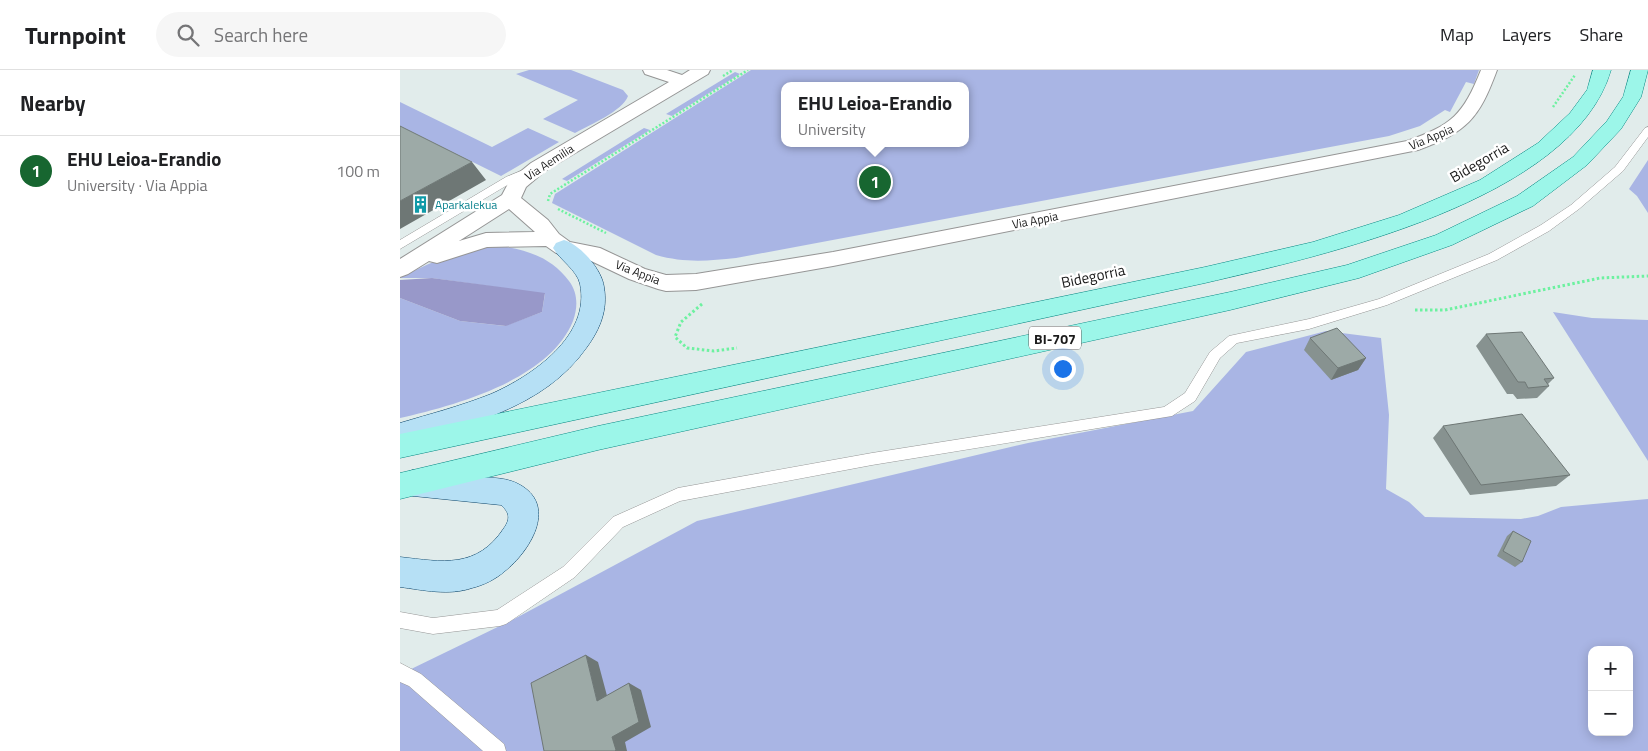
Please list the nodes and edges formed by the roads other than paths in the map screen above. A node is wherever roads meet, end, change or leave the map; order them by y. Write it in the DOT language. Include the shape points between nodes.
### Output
graph roads {
  1 [pos="651,70"];
  2 [pos="702,70"];
  3 [pos="1489,70"];
  4 [pos="1602,70"];
  5 [pos="1640,70"];
  6 [pos="683,81"];
  7 [pos="1648,130"];
  8 [pos="538,167"];
  9 [pos="510,199"];
  10 [pos="557,243"];
  11 [pos="400,245"];
  12 [pos="401,268"];
  13 [pos="400,435"];
  14 [pos="400,446"];
  15 [pos="406,484"];
  16 [pos="400,572"];
  17 [pos="400,620"];
  18 [pos="400,672"];
  19 [pos="497,751"];
  1 -- 6 [label="street"];
  2 -- 6 [label="street, Via Aemilia"];
  3 -- 10 [label="street, Via Appia" via="1482,92 1462,122 1430,140 1378,154 765,271 696,282 666,283 637,274 592,253"];
  4 -- 14 [label="main road, BI-707" via="1596,90 1577,116 1545,147 1487,185 1407,220 1335,243 1205,275"];
  5 -- 15 [label="main road, BI-707" via="1632,97 1614,125 1580,161 1524,201 1444,240 1360,268 1230,301 598,438"];
  6 -- 8 [label="street, Via Aemilia"];
  7 -- 17 [label="lane" via="1619,169 1545,228 1493,257 1383,302 1309,324 1233,339 1216,355 1190,397 1167,412 872,459 678,495 618,522 569,572 500,618 433,626"];
  8 -- 9 [label="street, Via Aemilia" via="517,184"];
  8 -- 11 [label="lane" via="510,179"];
  9 -- 10 [label="street" via="542,225"];
  9 -- 12 [label="street, Via Aemilia"];
  10 -- 12 [label="street, Via Appia" via="486,240"];
  10 -- 13 [label="main road" via="592,281 595,300 592,318 579,341 545,374 515,394"];
  15 -- 16 [label="main road" via="511,495 525,514 514,542 494,562 474,573 451,578"];
  18 -- 19 [label="lane" via="415,680"];
}
